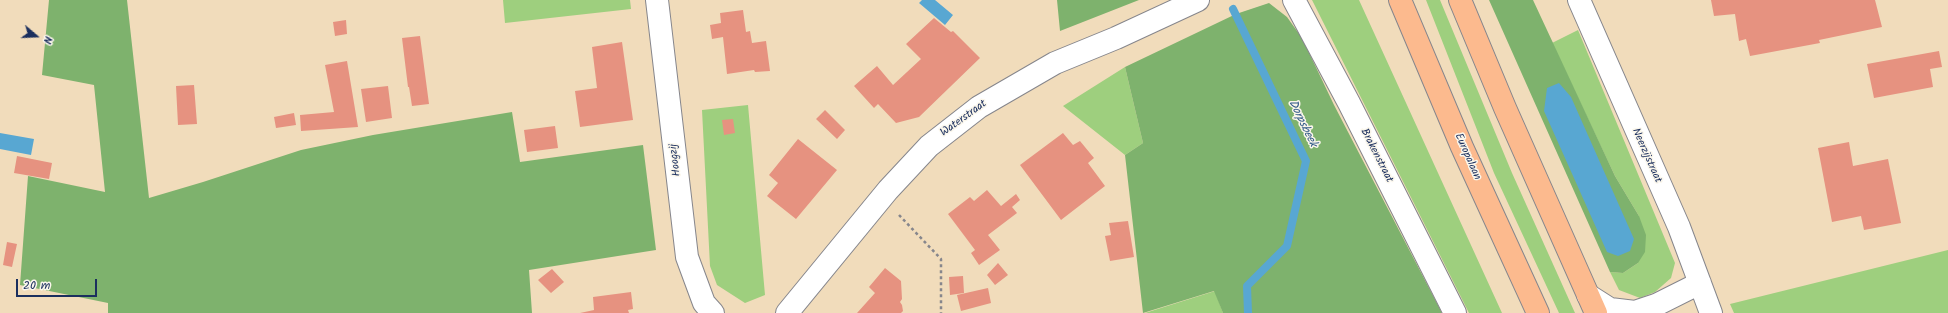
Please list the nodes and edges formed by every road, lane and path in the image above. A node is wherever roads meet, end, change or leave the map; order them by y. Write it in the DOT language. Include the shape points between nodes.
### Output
graph roads {
  1 [pos="657,0"];
  2 [pos="1198,0"];
  3 [pos="1294,0"];
  4 [pos="1400,0"];
  5 [pos="1460,0"];
  6 [pos="1578,0"];
  7 [pos="882,197"];
  8 [pos="1700,283"];
  9 [pos="1592,304"];
  10 [pos="713,313"];
  11 [pos="787,313"];
  12 [pos="941,313"];
  13 [pos="1456,313"];
  14 [pos="1538,313"];
  15 [pos="1710,313"];
  1 -- 10 [label="street, Hoogzij" via="687,257 704,303"];
  2 -- 7 [label="street, Waterstraat" via="1116,38 1056,62 978,107 929,146"];
  3 -- 13 [label="street, Brakenstraat"];
  4 -- 14 [label="highway, Europalaan" via="1462,147"];
  5 -- 9 [label="highway"];
  6 -- 8 [label="street, Neerzijstraat" via="1679,227"];
  7 -- 11 [label="street, Waterstraat"];
  7 -- 12 [label="path" via="941,259"];
  8 -- 9 [label="street" via="1656,305 1635,312"];
  8 -- 15 [label="street, Neerzijstraat"];
}
